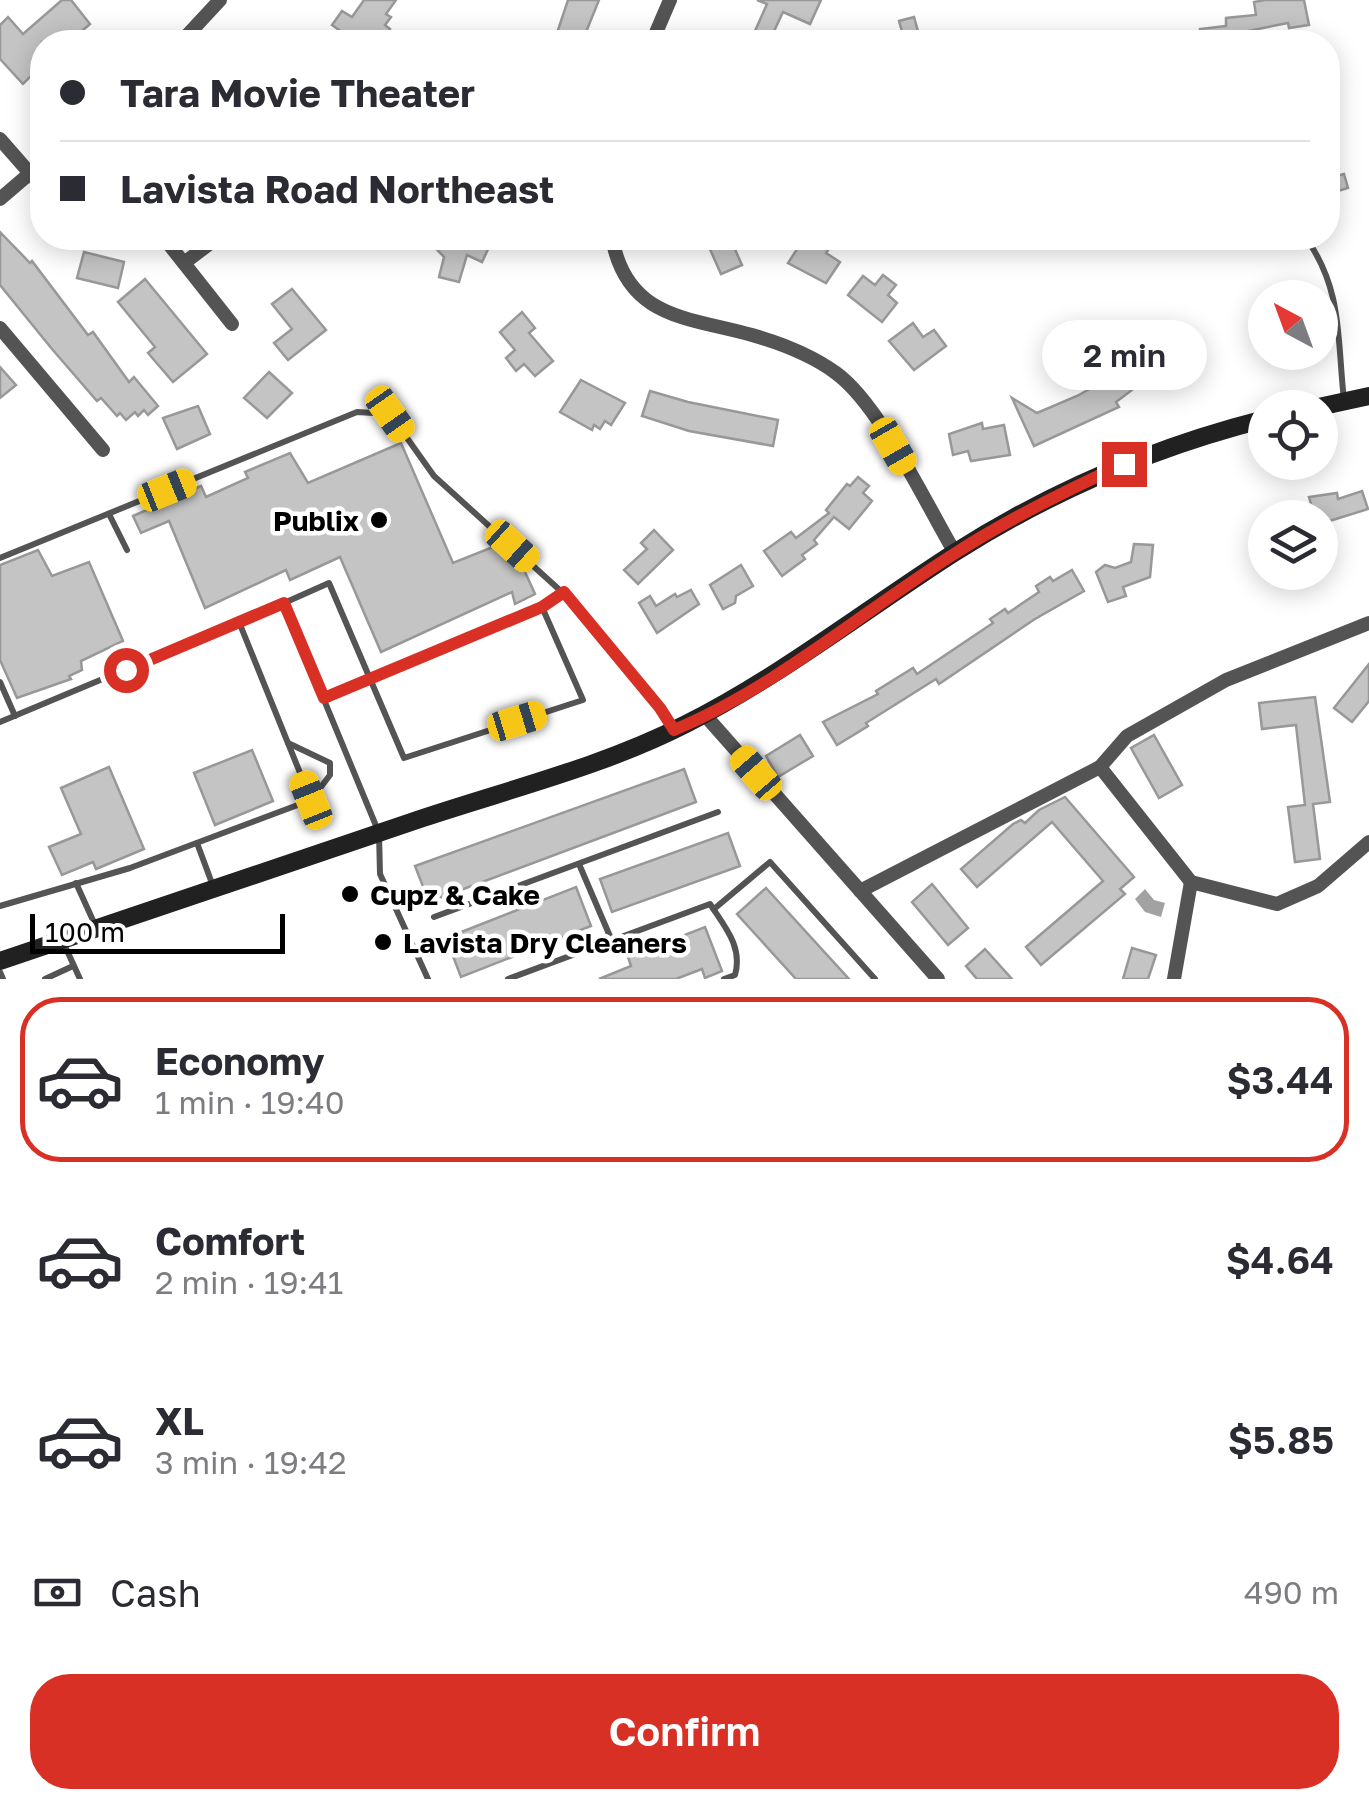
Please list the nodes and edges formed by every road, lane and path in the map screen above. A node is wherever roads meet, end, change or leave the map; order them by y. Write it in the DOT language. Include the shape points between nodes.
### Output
graph roads {
  1 [pos="220,0"];
  2 [pos="670,0"];
  3 [pos="193,30"];
  4 [pos="657,30"];
  5 [pos="0,139"];
  6 [pos="30,174"];
  7 [pos="0,199"];
  8 [pos="174,250"];
  9 [pos="201,250"];
  10 [pos="616,250"];
  11 [pos="1315,250"];
  12 [pos="184,263"];
  13 [pos="232,324"];
  14 [pos="0,328"];
  15 [pos="1369,396"];
  16 [pos="1344,401"];
  17 [pos="1338,402"];
  18 [pos="1248,424"];
  19 [pos="104,450"];
  20 [pos="109,514"];
  21 [pos="127,550"];
  22 [pos="955,553"];
  23 [pos="0,558"];
  24 [pos="564,592"];
  25 [pos="284,603"];
  26 [pos="542,607"];
  27 [pos="239,622"];
  28 [pos="1369,624"];
  29 [pos="368,680"];
  30 [pos="0,682"];
  31 [pos="324,698"];
  32 [pos="704,714"];
  33 [pos="15,716"];
  34 [pos="0,722"];
  35 [pos="674,730"];
  36 [pos="288,743"];
  37 [pos="1100,767"];
  38 [pos="311,800"];
  39 [pos="718,812"];
  40 [pos="379,833"];
  41 [pos="1369,842"];
  42 [pos="197,843"];
  43 [pos="579,864"];
  44 [pos="1191,882"];
  45 [pos="76,883"];
  46 [pos="214,887"];
  47 [pos="860,891"];
  48 [pos="0,906"];
  49 [pos="714,910"];
  50 [pos="434,918"];
  51 [pos="96,928"];
  52 [pos="62,940"];
  53 [pos="612,941"];
  54 [pos="0,961"];
  55 [pos="73,966"];
  56 [pos="0,972"];
  57 [pos="3,979"];
  58 [pos="45,979"];
  59 [pos="80,979"];
  60 [pos="428,979"];
  61 [pos="508,979"];
  62 [pos="724,979"];
  63 [pos="875,979"];
  64 [pos="938,979"];
  65 [pos="1174,979"];
  1 -- 3 [label="street"];
  2 -- 4 [label="street"];
  5 -- 6 [label="street"];
  6 -- 7 [label="street"];
  8 -- 12 [label="street"];
  9 -- 12 [label="street"];
  10 -- 22 [label="street" via="626,277 666,311 778,344 838,374 874,414"];
  11 -- 16 [label="lane" via="1324,263 1338,324"];
  12 -- 13 [label="street"];
  14 -- 19 [label="street"];
  15 -- 16 [label="main road"];
  16 -- 17 [label="main road"];
  18 -- 22 [label="main road" via="1124,464"];
  20 -- 21 [label="lane"];
  20 -- 23 [label="lane"];
  20 -- 24 [label="lane" via="357,412 390,414 434,476"];
  22 -- 32 [label="main road"];
  24 -- 26 [label="lane"];
  24 -- 35 [label="lane"];
  25 -- 27 [label="lane"];
  25 -- 29 [label="lane" via="329,583"];
  25 -- 31 [label="lane"];
  26 -- 29 [label="lane"];
  26 -- 29 [label="lane" via="583,700 404,758"];
  27 -- 33 [label="lane"];
  27 -- 36 [label="lane"];
  28 -- 37 [label="street" via="1226,680 1128,736"];
  29 -- 31 [label="lane"];
  30 -- 33 [label="lane"];
  31 -- 40 [label="lane"];
  32 -- 35 [label="main road"];
  32 -- 47 [label="street"];
  33 -- 34 [label="lane"];
  35 -- 40 [label="main road"];
  36 -- 38 [label="lane"];
  36 -- 38 [label="lane" via="330,762 330,775"];
  37 -- 44 [label="street"];
  37 -- 47 [label="street"];
  38 -- 42 [label="lane"];
  39 -- 43 [label="lane"];
  40 -- 46 [label="main road"];
  40 -- 60 [label="lane" via="380,874"];
  41 -- 44 [label="street" via="1318,886 1277,904"];
  42 -- 45 [label="lane"];
  42 -- 46 [label="lane"];
  43 -- 50 [label="lane"];
  43 -- 53 [label="lane"];
  44 -- 65 [label="street"];
  45 -- 48 [label="lane"];
  45 -- 51 [label="lane"];
  46 -- 51 [label="main road"];
  47 -- 64 [label="street"];
  49 -- 53 [label="lane" via="710,904"];
  49 -- 62 [label="lane" via="736,946 735,975"];
  49 -- 63 [label="lane" via="770,862"];
  51 -- 52 [label="main road"];
  52 -- 54 [label="main road"];
  52 -- 55 [label="lane"];
  53 -- 61 [label="lane"];
  55 -- 58 [label="lane"];
  55 -- 59 [label="lane"];
  56 -- 57 [label="lane"];
}
